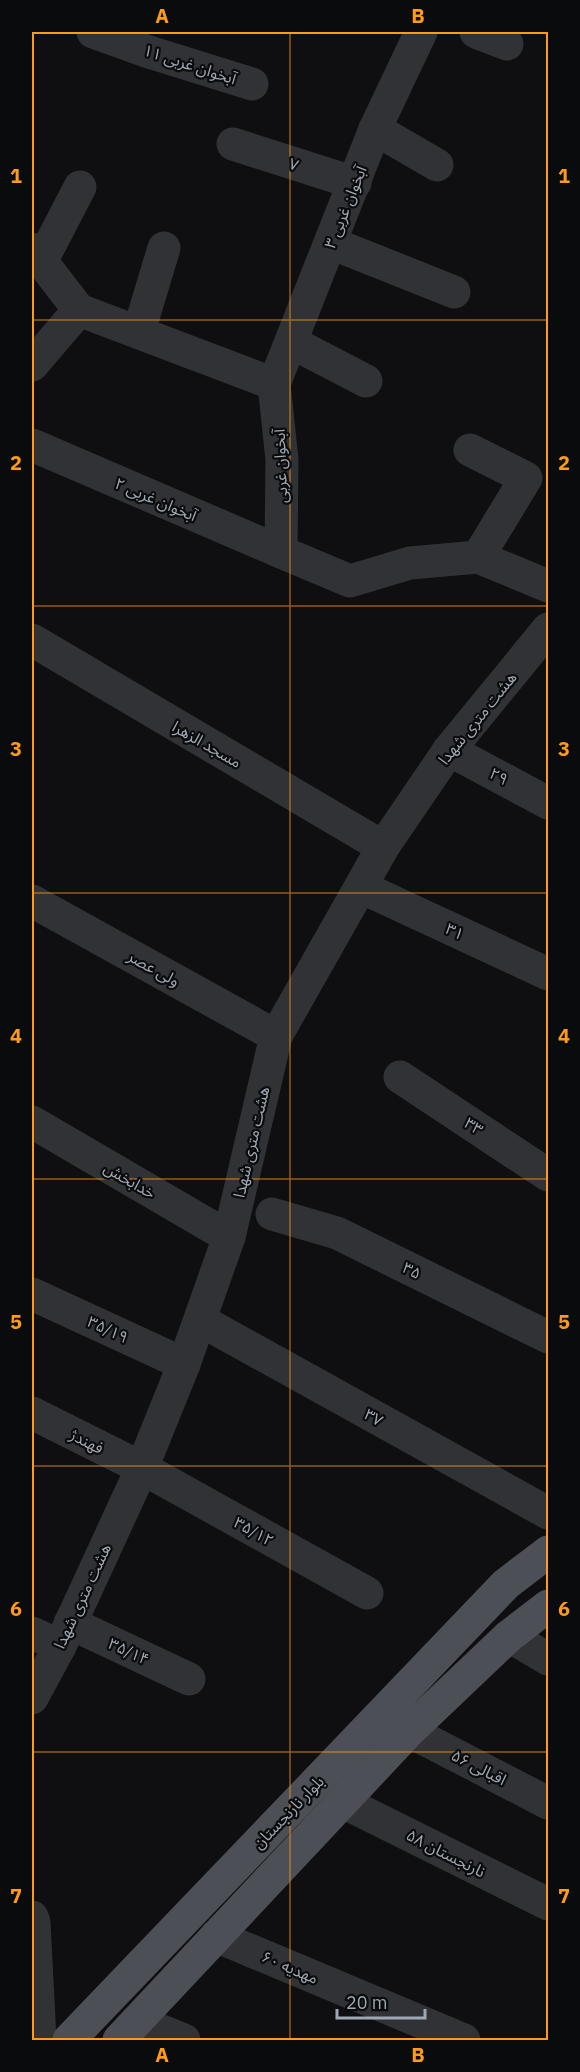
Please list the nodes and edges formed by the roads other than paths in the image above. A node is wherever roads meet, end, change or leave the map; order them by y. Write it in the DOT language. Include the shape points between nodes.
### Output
graph roads {
  1 [pos="93,32"];
  2 [pos="421,32"];
  3 [pos="476,32"];
  4 [pos="148,41"];
  5 [pos="507,44"];
  6 [pos="252,84"];
  7 [pos="375,129"];
  8 [pos="233,144"];
  9 [pos="437,165"];
  10 [pos="355,183"];
  11 [pos="80,187"];
  12 [pos="331,243"];
  13 [pos="165,248"];
  14 [pos="36,255"];
  15 [pos="454,292"];
  16 [pos="79,310"];
  17 [pos="139,331"];
  18 [pos="291,342"];
  19 [pos="32,365"];
  20 [pos="366,381"];
  21 [pos="274,384"];
  22 [pos="32,445"];
  23 [pos="470,450"];
  24 [pos="281,552"];
  25 [pos="478,557"];
  26 [pos="549,586"];
  27 [pos="549,629"];
  28 [pos="32,640"];
  29 [pos="449,750"];
  30 [pos="549,803"];
  31 [pos="383,847"];
  32 [pos="362,887"];
  33 [pos="32,901"];
  34 [pos="549,974"];
  35 [pos="276,1036"];
  36 [pos="400,1077"];
  37 [pos="32,1122"];
  38 [pos="549,1175"];
  39 [pos="272,1214"];
  40 [pos="229,1237"];
  41 [pos="32,1294"];
  42 [pos="200,1320"];
  43 [pos="549,1337"];
  44 [pos="184,1364"];
  45 [pos="32,1413"];
  46 [pos="142,1468"];
  47 [pos="549,1514"];
  48 [pos="546,1551"];
  49 [pos="367,1593"];
  50 [pos="549,1606"];
  51 [pos="54,1634"];
  52 [pos="509,1636"];
  53 [pos="549,1659"];
  54 [pos="189,1679"];
  55 [pos="32,1698"];
  56 [pos="409,1731"];
  57 [pos="343,1802"];
  58 [pos="549,1803"];
  59 [pos="549,1904"];
  60 [pos="32,1917"];
  61 [pos="216,1936"];
  62 [pos="128,2030"];
  63 [pos="39,2040"];
  64 [pos="69,2040"];
  65 [pos="184,2040"];
  66 [pos="464,2040"];
  1 -- 4 [label="street, آبخوان غربی ۱۱"];
  2 -- 7 [label="street, آبخوان غربی ۳"];
  3 -- 5 [label="street"];
  4 -- 6 [label="street, آبخوان غربی ۱۱"];
  7 -- 9 [label="street"];
  7 -- 10 [label="street, آبخوان غربی ۳"];
  8 -- 10 [label="street, ۷"];
  10 -- 12 [label="street, آبخوان غربی ۳"];
  11 -- 14 [label="street"];
  12 -- 15 [label="street"];
  12 -- 18 [label="street, آبخوان غربی ۳"];
  13 -- 17 [label="street"];
  14 -- 16 [label="street"];
  16 -- 17 [label="street"];
  16 -- 19 [label="street"];
  17 -- 21 [label="street"];
  18 -- 20 [label="street"];
  18 -- 21 [label="street, آبخوان غربی ۳"];
  21 -- 24 [label="street, آبخوان غربی" via="282,460"];
  22 -- 24 [label="street, آبخوان غربی ۲"];
  23 -- 25 [label="street" via="526,478"];
  24 -- 25 [label="street" via="350,581 410,563"];
  25 -- 26 [label="street"];
  27 -- 29 [label="street, هشت متری شهدا"];
  28 -- 31 [label="street, مسجد الزهرا"];
  29 -- 30 [label="street, ۲۹"];
  29 -- 31 [label="street, هشت متری شهدا"];
  31 -- 32 [label="street, هشت متری شهدا"];
  32 -- 34 [label="street, ۳۱"];
  32 -- 35 [label="street, هشت متری شهدا"];
  33 -- 35 [label="street, ولی عصر"];
  35 -- 40 [label="street, هشت متری شهدا"];
  36 -- 38 [label="street, ۳۳"];
  37 -- 40 [label="street, خدابخش"];
  39 -- 43 [label="street, ۳۵" via="338,1233"];
  40 -- 42 [label="street, هشت متری شهدا"];
  41 -- 44 [label="street, ۳۵/۱۹"];
  42 -- 44 [label="street, هشت متری شهدا"];
  42 -- 47 [label="street, ۳۷"];
  44 -- 46 [label="street, هشت متری شهدا"];
  45 -- 46 [label="street, فهندژ"];
  46 -- 49 [label="street, ۳۵/۱۲"];
  46 -- 51 [label="street, هشت متری شهدا"];
  48 -- 64 [label="main road, بلوار نارنجستان" via="506,1584"];
  50 -- 52 [label="main road, بلوار نارنجستان"];
  51 -- 54 [label="street, ۳۵/۱۴"];
  51 -- 55 [label="street, هشت متری شهدا"];
  52 -- 53 [label="street"];
  52 -- 56 [label="main road, بلوار نارنجستان"];
  56 -- 57 [label="main road, بلوار نارنجستان"];
  56 -- 58 [label="street, اقبالی ۵۶"];
  57 -- 59 [label="street, نارنجستان ۵۸"];
  57 -- 61 [label="main road, بلوار نارنجستان"];
  60 -- 63 [label="street"];
  61 -- 62 [label="main road, بلوار نارنجستان"];
  61 -- 66 [label="street, مهدیه ۶۰"];
  62 -- 65 [label="street"];
}
